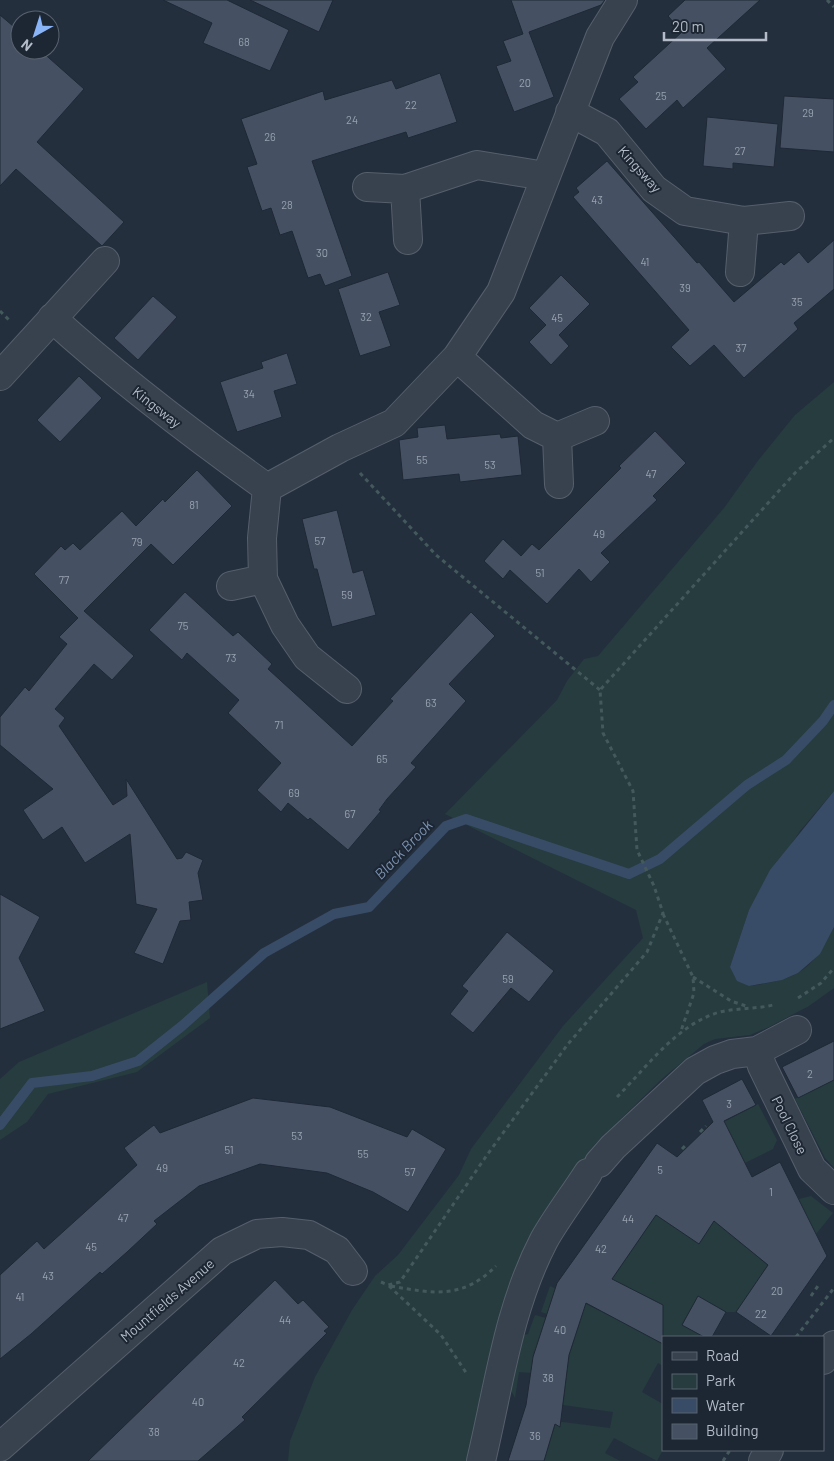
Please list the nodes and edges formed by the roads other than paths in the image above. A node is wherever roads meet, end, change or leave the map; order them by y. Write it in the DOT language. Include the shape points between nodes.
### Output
graph roads {
  1 [pos="623,0"];
  2 [pos="570,112"];
  3 [pos="545,176"];
  4 [pos="367,187"];
  5 [pos="405,189"];
  6 [pos="790,216"];
  7 [pos="744,221"];
  8 [pos="408,240"];
  9 [pos="105,261"];
  10 [pos="740,272"];
  11 [pos="52,318"];
  12 [pos="457,358"];
  13 [pos="0,376"];
  14 [pos="595,421"];
  15 [pos="556,437"];
  16 [pos="559,484"];
  17 [pos="267,488"];
  18 [pos="263,579"];
  19 [pos="231,586"];
  20 [pos="347,689"];
  21 [pos="797,1030"];
  22 [pos="757,1051"];
  23 [pos="834,1190"];
  24 [pos="353,1271"];
  25 [pos="834,1345"];
  26 [pos="824,1359"];
  27 [pos="0,1447"];
  28 [pos="481,1461"];
  1 -- 2 [label="street" via="600,37"];
  2 -- 3 [label="street"];
  2 -- 7 [label="street, Kingsway" via="607,132 654,190 685,211"];
  3 -- 5 [label="street" via="477,165"];
  3 -- 12 [label="street" via="501,292"];
  4 -- 5 [label="street"];
  5 -- 8 [label="street"];
  6 -- 7 [label="street, Kingsway"];
  7 -- 10 [label="street"];
  9 -- 11 [label="street"];
  11 -- 13 [label="street"];
  11 -- 17 [label="street, Kingsway" via="134,389"];
  12 -- 15 [label="street" via="533,424"];
  12 -- 17 [label="street" via="394,423"];
  14 -- 15 [label="street"];
  15 -- 16 [label="street"];
  17 -- 18 [label="street" via="262,538"];
  18 -- 19 [label="street"];
  18 -- 20 [label="street" via="285,625 307,657"];
  21 -- 22 [label="street"];
  22 -- 23 [label="street, Pool Close" via="812,1169"];
  22 -- 28 [label="street" via="732,1054 703,1066 646,1116 594,1168 545,1240 528,1276 508,1335"];
  24 -- 27 [label="street, Mountfields Avenue" via="337,1250 309,1235 257,1234 222,1251"];
  25 -- 26 [label="street"];
}
